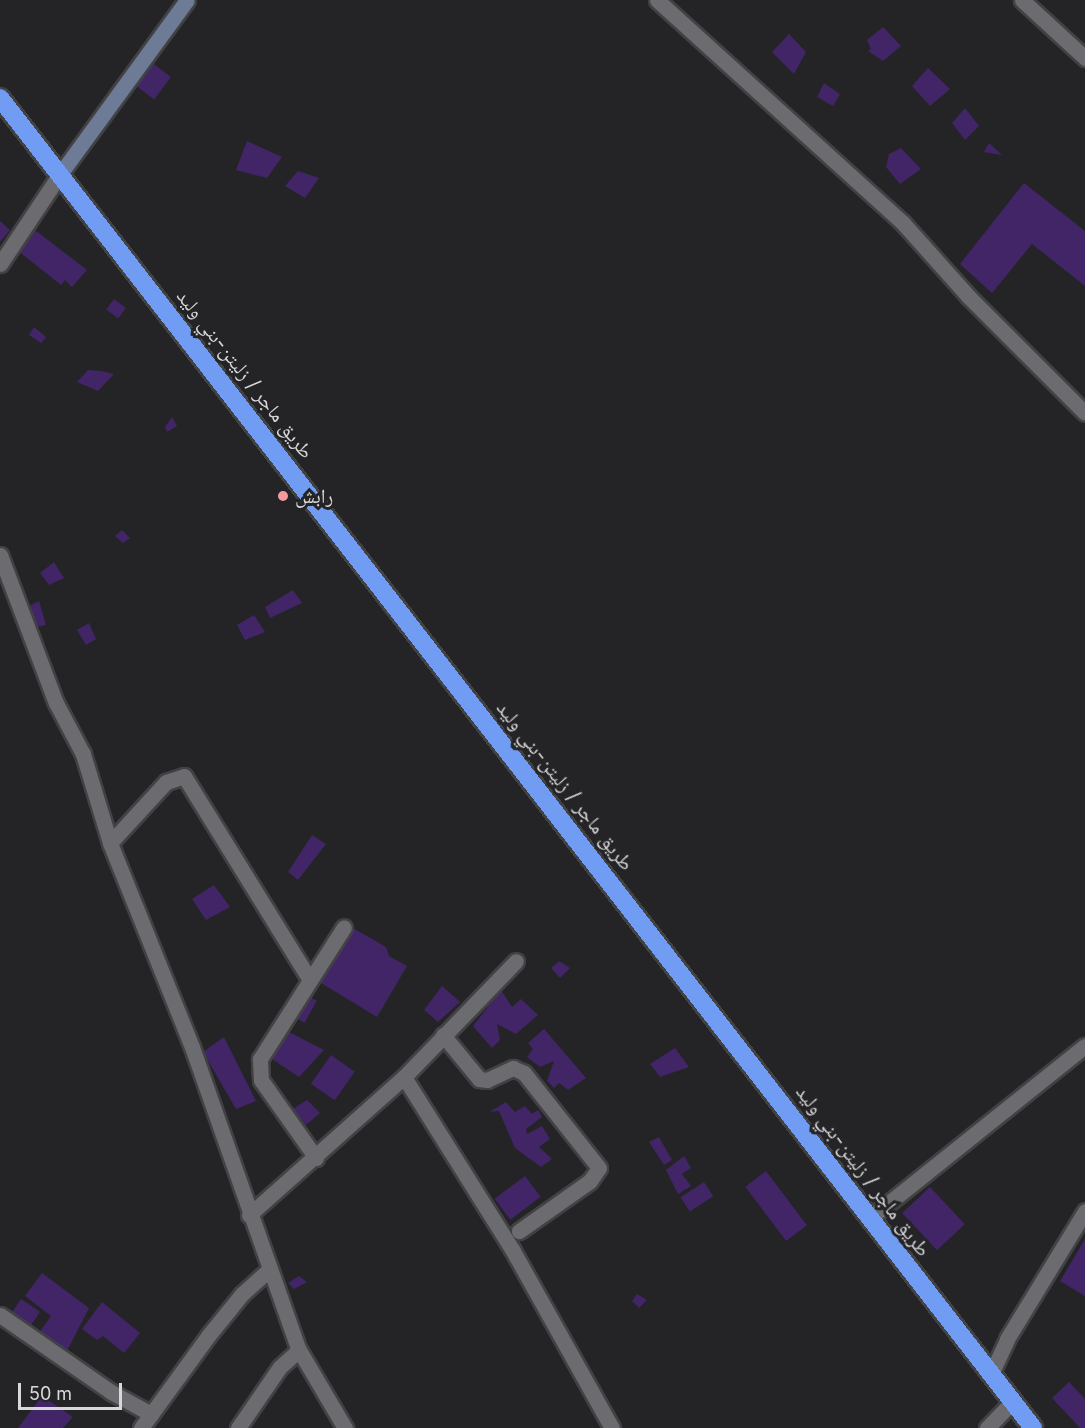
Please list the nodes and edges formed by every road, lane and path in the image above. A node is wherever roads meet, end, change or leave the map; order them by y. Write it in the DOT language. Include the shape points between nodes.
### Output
graph roads {
  1 [pos="188,0"];
  2 [pos="657,0"];
  3 [pos="1022,0"];
  4 [pos="1085,58"];
  5 [pos="0,98"];
  6 [pos="60,174"];
  7 [pos="0,264"];
  8 [pos="1085,413"];
  9 [pos="0,555"];
  10 [pos="111,843"];
  11 [pos="344,927"];
  12 [pos="516,961"];
  13 [pos="309,978"];
  14 [pos="443,1035"];
  15 [pos="1085,1046"];
  16 [pos="404,1077"];
  17 [pos="316,1158"];
  18 [pos="1085,1211"];
  19 [pos="249,1215"];
  20 [pos="870,1218"];
  21 [pos="519,1231"];
  22 [pos="269,1270"];
  23 [pos="0,1315"];
  24 [pos="299,1350"];
  25 [pos="991,1374"];
  26 [pos="1013,1401"];
  27 [pos="151,1414"];
  28 [pos="141,1428"];
  29 [pos="238,1428"];
  30 [pos="345,1428"];
  31 [pos="612,1428"];
  32 [pos="987,1428"];
  33 [pos="1033,1428"];
  1 -- 6 [label="street"];
  2 -- 8 [label="street" via="903,223 968,296"];
  3 -- 4 [label="street"];
  5 -- 6 [label="highway, طريق ماجر / زليتن-بني وليد"];
  6 -- 7 [label="street"];
  6 -- 20 [label="highway, طريق ماجر / زليتن-بني وليد"];
  9 -- 10 [label="street" via="56,703 82,754"];
  10 -- 13 [label="street" via="166,782 184,776"];
  10 -- 19 [label="street" via="192,1047"];
  11 -- 13 [label="street"];
  12 -- 14 [label="street"];
  13 -- 17 [label="street" via="260,1059 259,1068 261,1080"];
  14 -- 16 [label="street"];
  14 -- 21 [label="street" via="479,1079 487,1080 513,1068 524,1073 599,1168 590,1181"];
  15 -- 20 [label="street"];
  16 -- 17 [label="street"];
  16 -- 31 [label="street" via="513,1251"];
  17 -- 19 [label="street"];
  18 -- 25 [label="street" via="1007,1339"];
  19 -- 22 [label="street"];
  20 -- 25 [label="highway, طريق ماجر / زليتن-بني وليد"];
  22 -- 24 [label="street"];
  22 -- 27 [label="street" via="242,1294"];
  23 -- 27 [label="street" via="111,1392"];
  24 -- 29 [label="street" via="279,1367"];
  24 -- 30 [label="street"];
  25 -- 26 [label="highway, طريق ماجر / زليتن-بني وليد"];
  26 -- 32 [label="street"];
  26 -- 33 [label="highway, طريق ماجر / زليتن-بني وليد"];
  27 -- 28 [label="street"];
}
